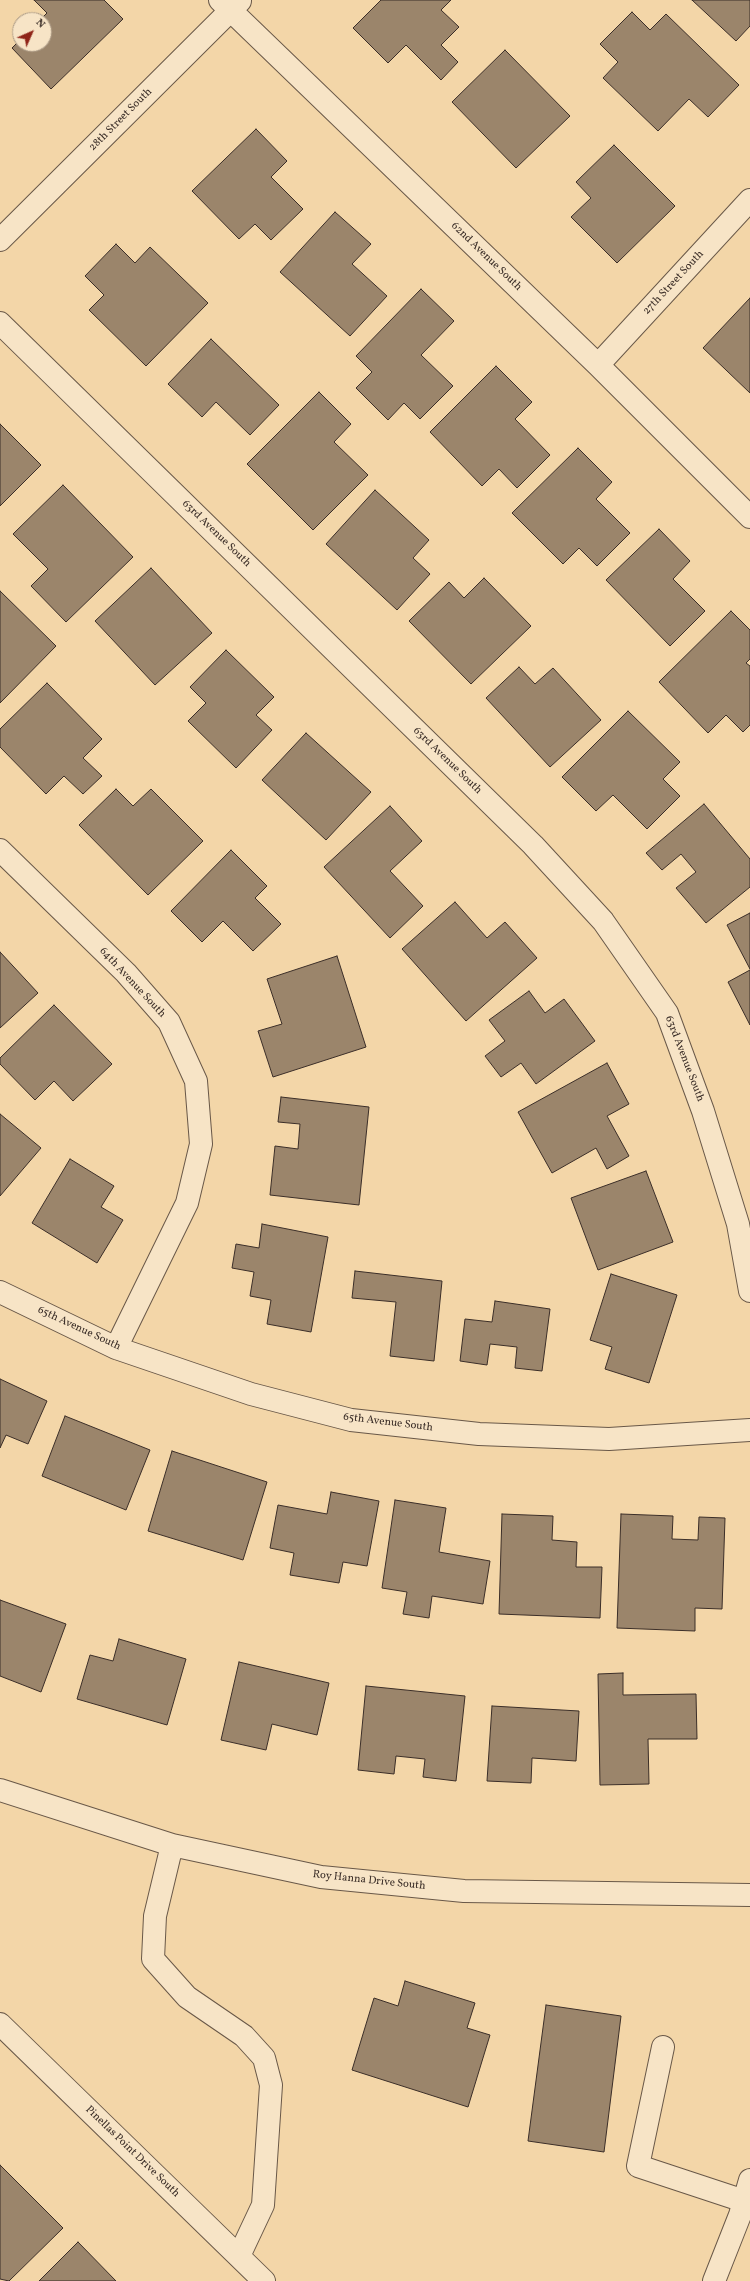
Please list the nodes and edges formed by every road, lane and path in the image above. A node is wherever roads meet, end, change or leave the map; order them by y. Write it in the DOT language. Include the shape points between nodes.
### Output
graph roads {
  1 [pos="231,4"];
  2 [pos="750,200"];
  3 [pos="0,240"];
  4 [pos="0,323"];
  5 [pos="598,365"];
  6 [pos="750,517"];
  7 [pos="0,850"];
  8 [pos="750,1291"];
  9 [pos="0,1292"];
  10 [pos="116,1348"];
  11 [pos="750,1430"];
  12 [pos="0,1790"];
  13 [pos="172,1844"];
  14 [pos="750,1895"];
  15 [pos="0,2024"];
  16 [pos="663,2047"];
  17 [pos="750,2180"];
  18 [pos="744,2201"];
  19 [pos="239,2256"];
  20 [pos="264,2281"];
  21 [pos="714,2281"];
  1 -- 3 [label="street, 28th Street South"];
  1 -- 5 [label="street, 62nd Avenue South"];
  2 -- 5 [label="street, 27th Street South"];
  4 -- 8 [label="street, 63rd Avenue South" via="533,845 603,921 667,1013 703,1111 738,1224"];
  5 -- 6 [label="street, 62nd Avenue South"];
  7 -- 10 [label="street, 64th Avenue South" via="126,973 169,1022 196,1081 201,1144 187,1203"];
  9 -- 10 [label="street, 65th Avenue South"];
  10 -- 11 [label="street, 65th Avenue South" via="251,1394 351,1420 479,1434 609,1439"];
  12 -- 13 [label="street, Roy Hanna Drive South"];
  13 -- 14 [label="street, Roy Hanna Drive South" via="321,1877 464,1891"];
  13 -- 19 [label="street" via="155,1916 153,1959 187,1997 244,2036 264,2058 271,2085 263,2205"];
  15 -- 19 [label="street, Pinellas Point Drive South"];
  16 -- 18 [label="street" via="638,2166"];
  17 -- 18 [label="street"];
  18 -- 21 [label="street"];
  19 -- 20 [label="street, Pinellas Point Drive South"];
}
